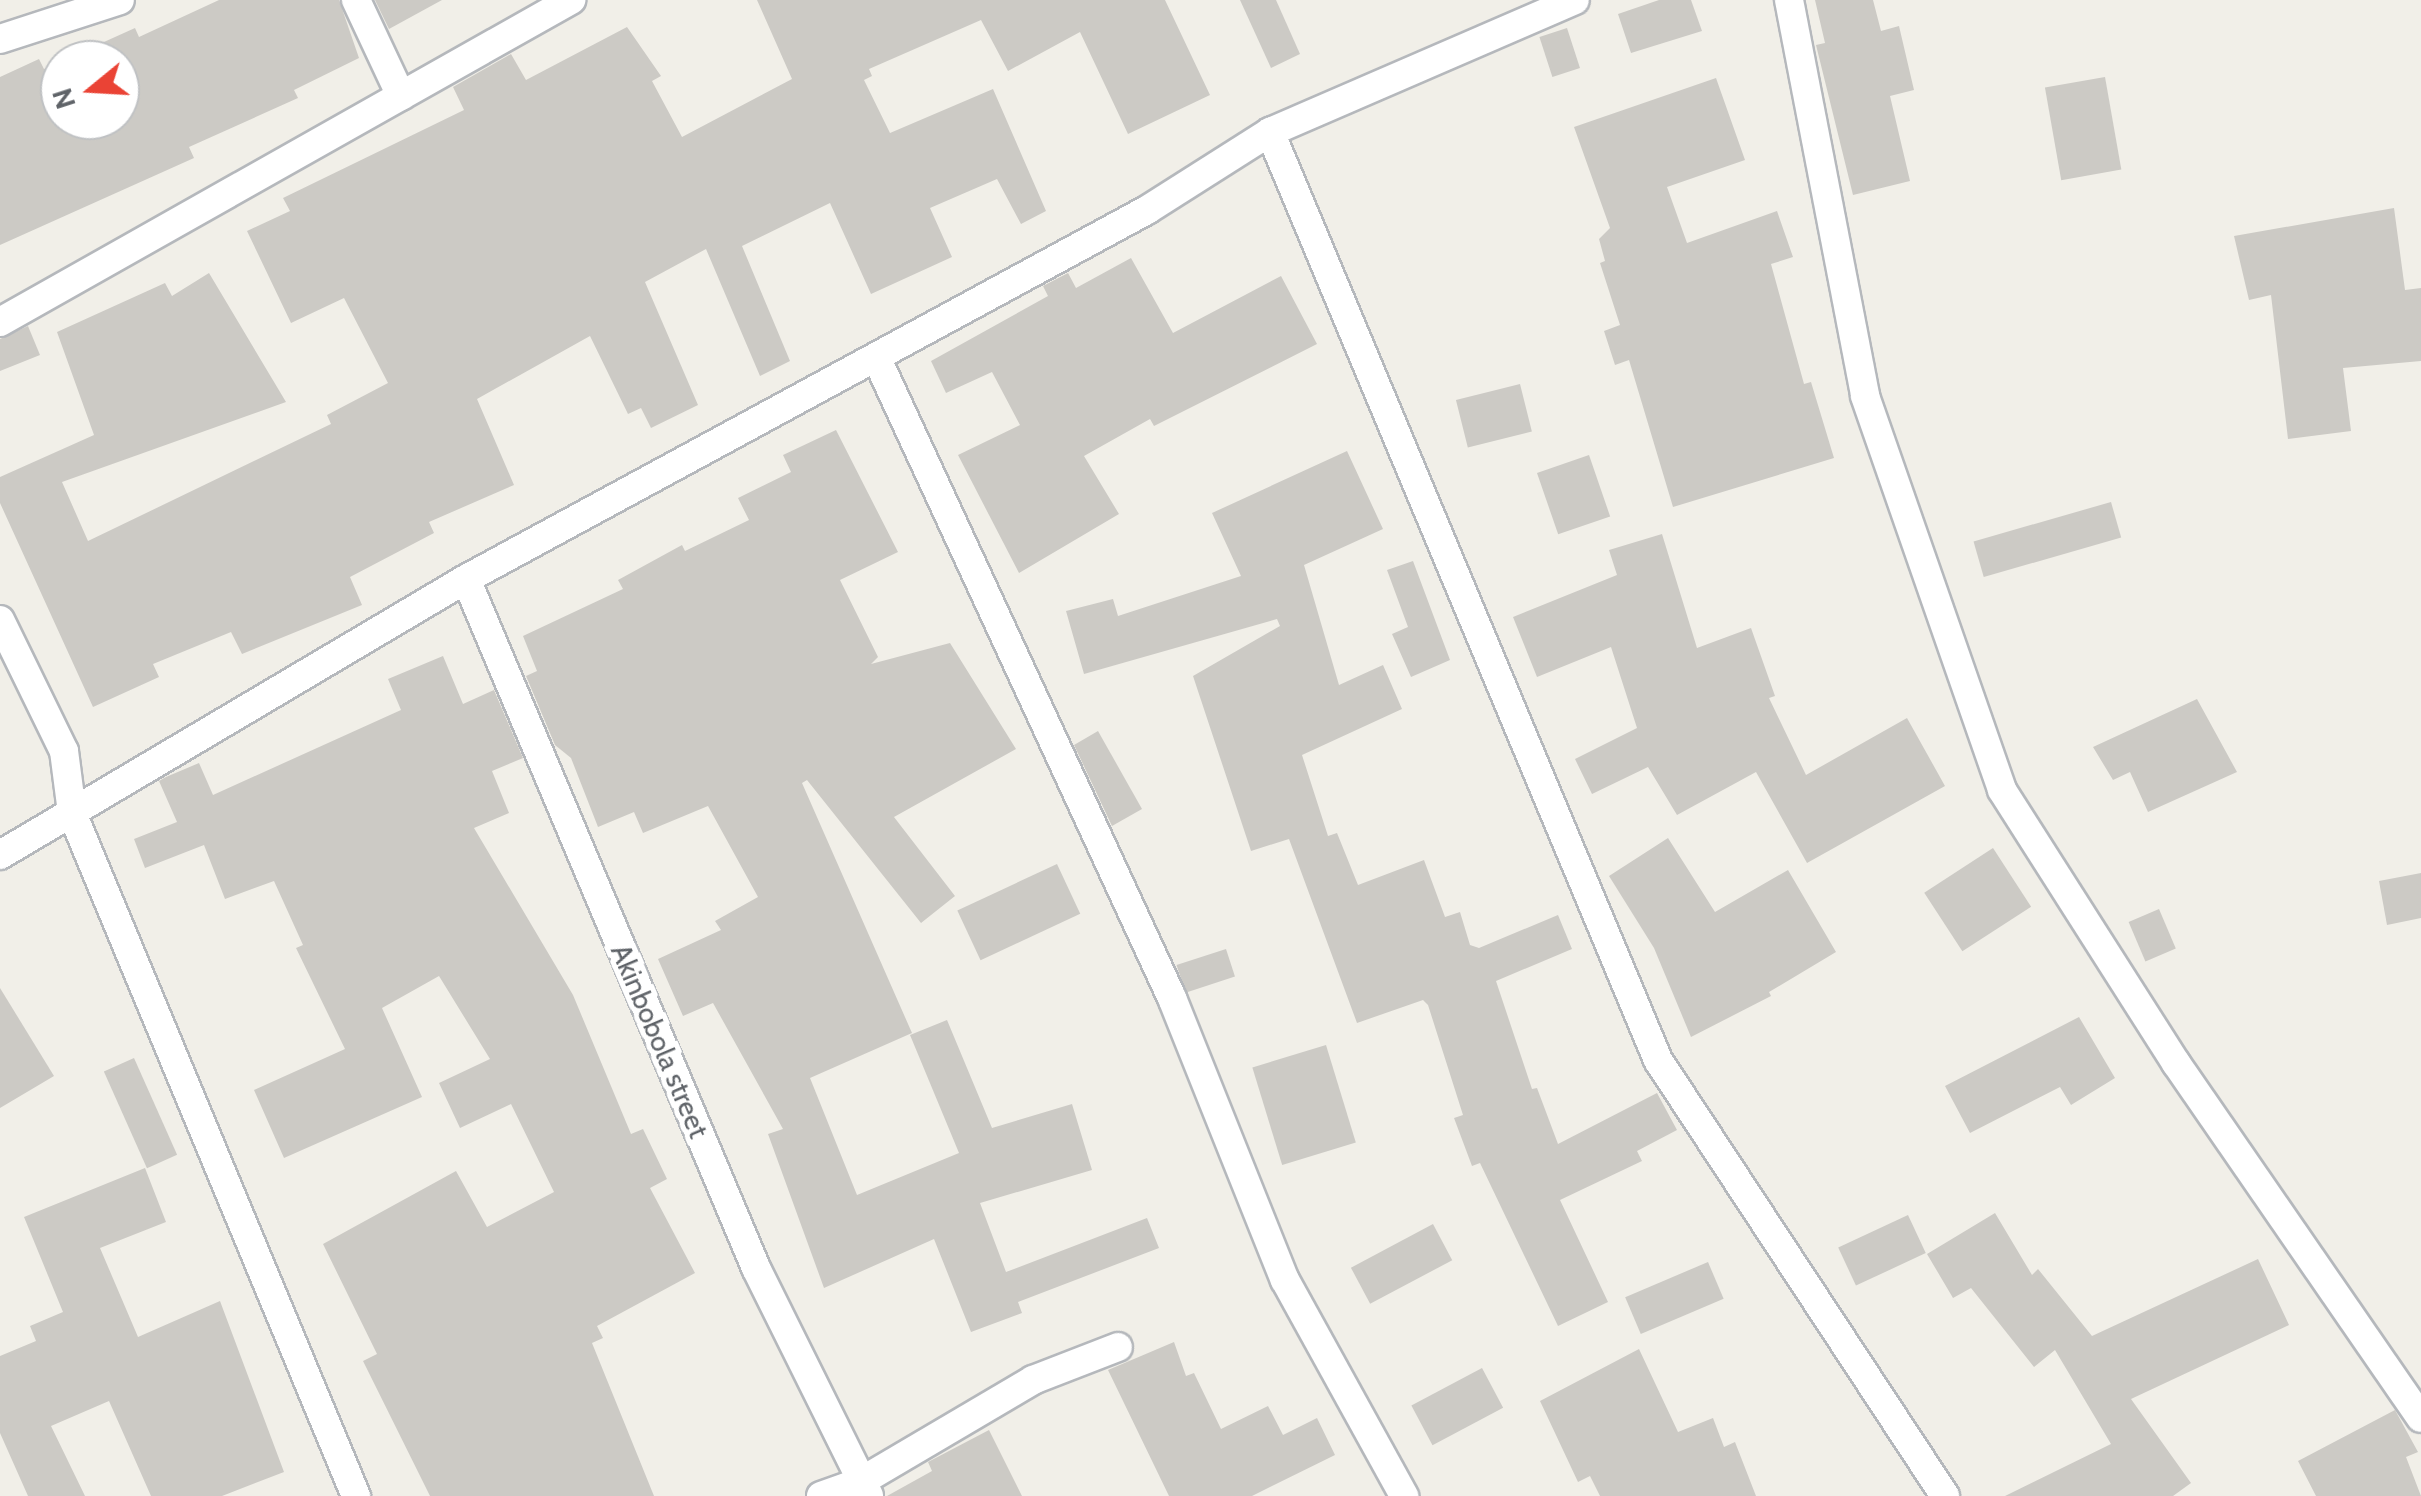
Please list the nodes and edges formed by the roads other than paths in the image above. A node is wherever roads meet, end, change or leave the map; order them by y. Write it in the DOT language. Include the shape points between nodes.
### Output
graph roads {
  1 [pos="120,0"];
  2 [pos="356,0"];
  3 [pos="571,0"];
  4 [pos="1575,0"];
  5 [pos="1789,0"];
  6 [pos="0,39"];
  7 [pos="401,96"];
  8 [pos="1270,132"];
  9 [pos="0,322"];
  10 [pos="877,358"];
  11 [pos="466,579"];
  12 [pos="0,620"];
  13 [pos="72,813"];
  14 [pos="0,855"];
  15 [pos="1118,1346"];
  16 [pos="2421,1418"];
  17 [pos="864,1489"];
  18 [pos="356,1496"];
  19 [pos="820,1496"];
  20 [pos="1404,1496"];
  21 [pos="1945,1496"];
  1 -- 6 [label="street"];
  2 -- 7 [label="street"];
  3 -- 7 [label="street"];
  4 -- 8 [label="street"];
  5 -- 16 [label="street" via="1865,396 2002,790 2176,1063"];
  7 -- 9 [label="street"];
  8 -- 10 [label="street" via="1147,210"];
  8 -- 21 [label="street" via="1658,1060"];
  10 -- 11 [label="street"];
  10 -- 20 [label="street" via="1172,998 1285,1280"];
  11 -- 13 [label="street"];
  11 -- 17 [label="street, Akinbobola street" via="756,1268"];
  12 -- 13 [label="street" via="64,751"];
  13 -- 14 [label="street"];
  13 -- 18 [label="street"];
  15 -- 17 [label="street" via="1032,1380"];
  17 -- 19 [label="street"];
}
